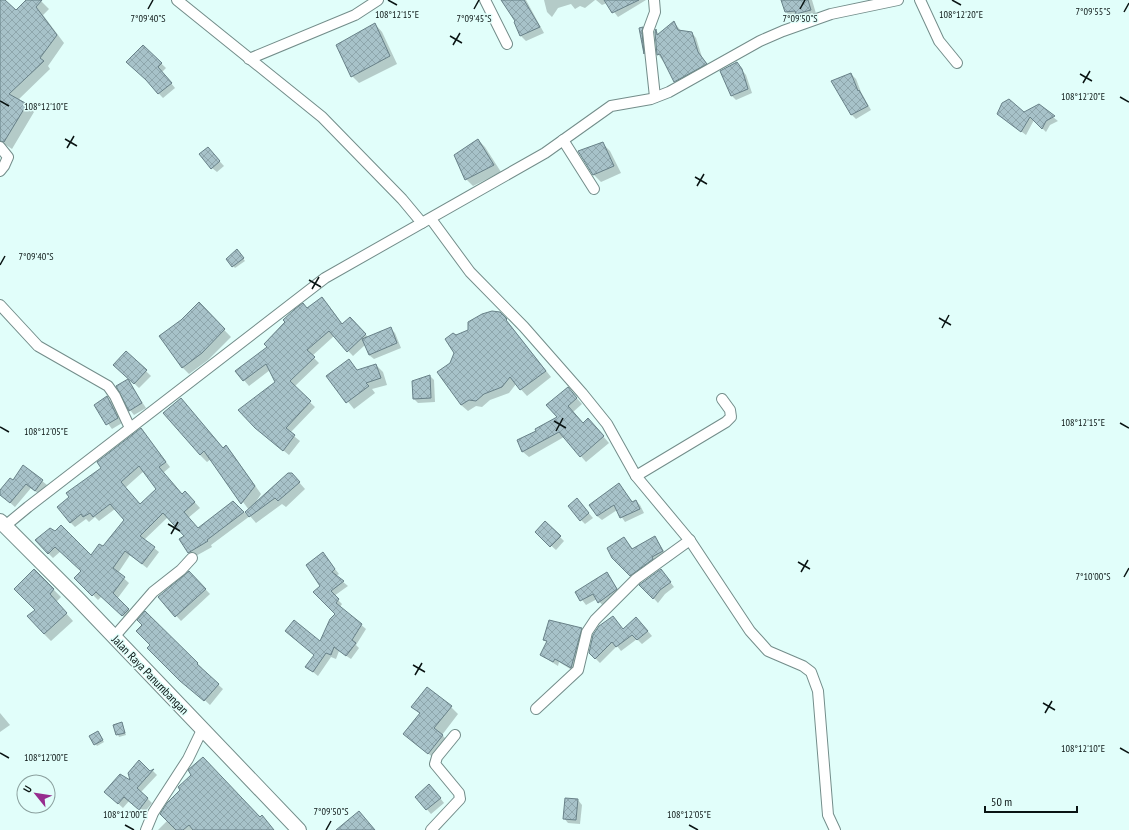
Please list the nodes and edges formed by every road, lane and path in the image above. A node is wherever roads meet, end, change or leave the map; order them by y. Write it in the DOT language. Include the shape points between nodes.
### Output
graph roads {
  1 [pos="177,0"];
  2 [pos="378,0"];
  3 [pos="485,0"];
  4 [pos="654,0"];
  5 [pos="898,0"];
  6 [pos="920,0"];
  7 [pos="507,44"];
  8 [pos="249,59"];
  9 [pos="957,63"];
  10 [pos="655,97"];
  11 [pos="563,140"];
  12 [pos="0,148"];
  13 [pos="0,171"];
  14 [pos="594,189"];
  15 [pos="426,221"];
  16 [pos="0,305"];
  17 [pos="722,399"];
  18 [pos="130,428"];
  19 [pos="636,476"];
  20 [pos="3,524"];
  21 [pos="690,540"];
  22 [pos="192,558"];
  23 [pos="114,637"];
  24 [pos="536,709"];
  25 [pos="202,730"];
  26 [pos="456,735"];
  27 [pos="146,830"];
  28 [pos="299,830"];
  29 [pos="431,830"];
  30 [pos="835,830"];
  1 -- 8 [label="street"];
  2 -- 8 [label="street" via="355,15"];
  3 -- 7 [label="street"];
  4 -- 10 [label="street" via="656,8 648,31"];
  5 -- 10 [label="street" via="841,11 783,31"];
  6 -- 9 [label="street" via="939,41"];
  8 -- 15 [label="street" via="322,117"];
  10 -- 11 [label="street" via="612,106"];
  11 -- 14 [label="street"];
  11 -- 15 [label="street" via="545,153"];
  12 -- 13 [label="street" via="8,157"];
  15 -- 18 [label="street" via="325,278"];
  15 -- 19 [label="street" via="582,393 607,424"];
  16 -- 18 [label="street" via="38,346 108,386 116,396"];
  17 -- 19 [label="street" via="730,410 731,417 726,422"];
  18 -- 20 [label="street"];
  19 -- 21 [label="street"];
  20 -- 23 [label="main road, Jalan Raya Panumbangan"];
  21 -- 24 [label="street" via="636,579 595,620 587,632 578,670"];
  21 -- 30 [label="street" via="750,632 768,652 803,666 811,672 818,691 828,815"];
  22 -- 23 [label="street" via="153,592"];
  23 -- 25 [label="main road, Jalan Raya Panumbangan"];
  25 -- 27 [label="street" via="185,765 153,813"];
  25 -- 28 [label="main road, Jalan Raya Panumbangan"];
  26 -- 29 [label="street" via="437,757 435,764 459,793 460,799"];
}
